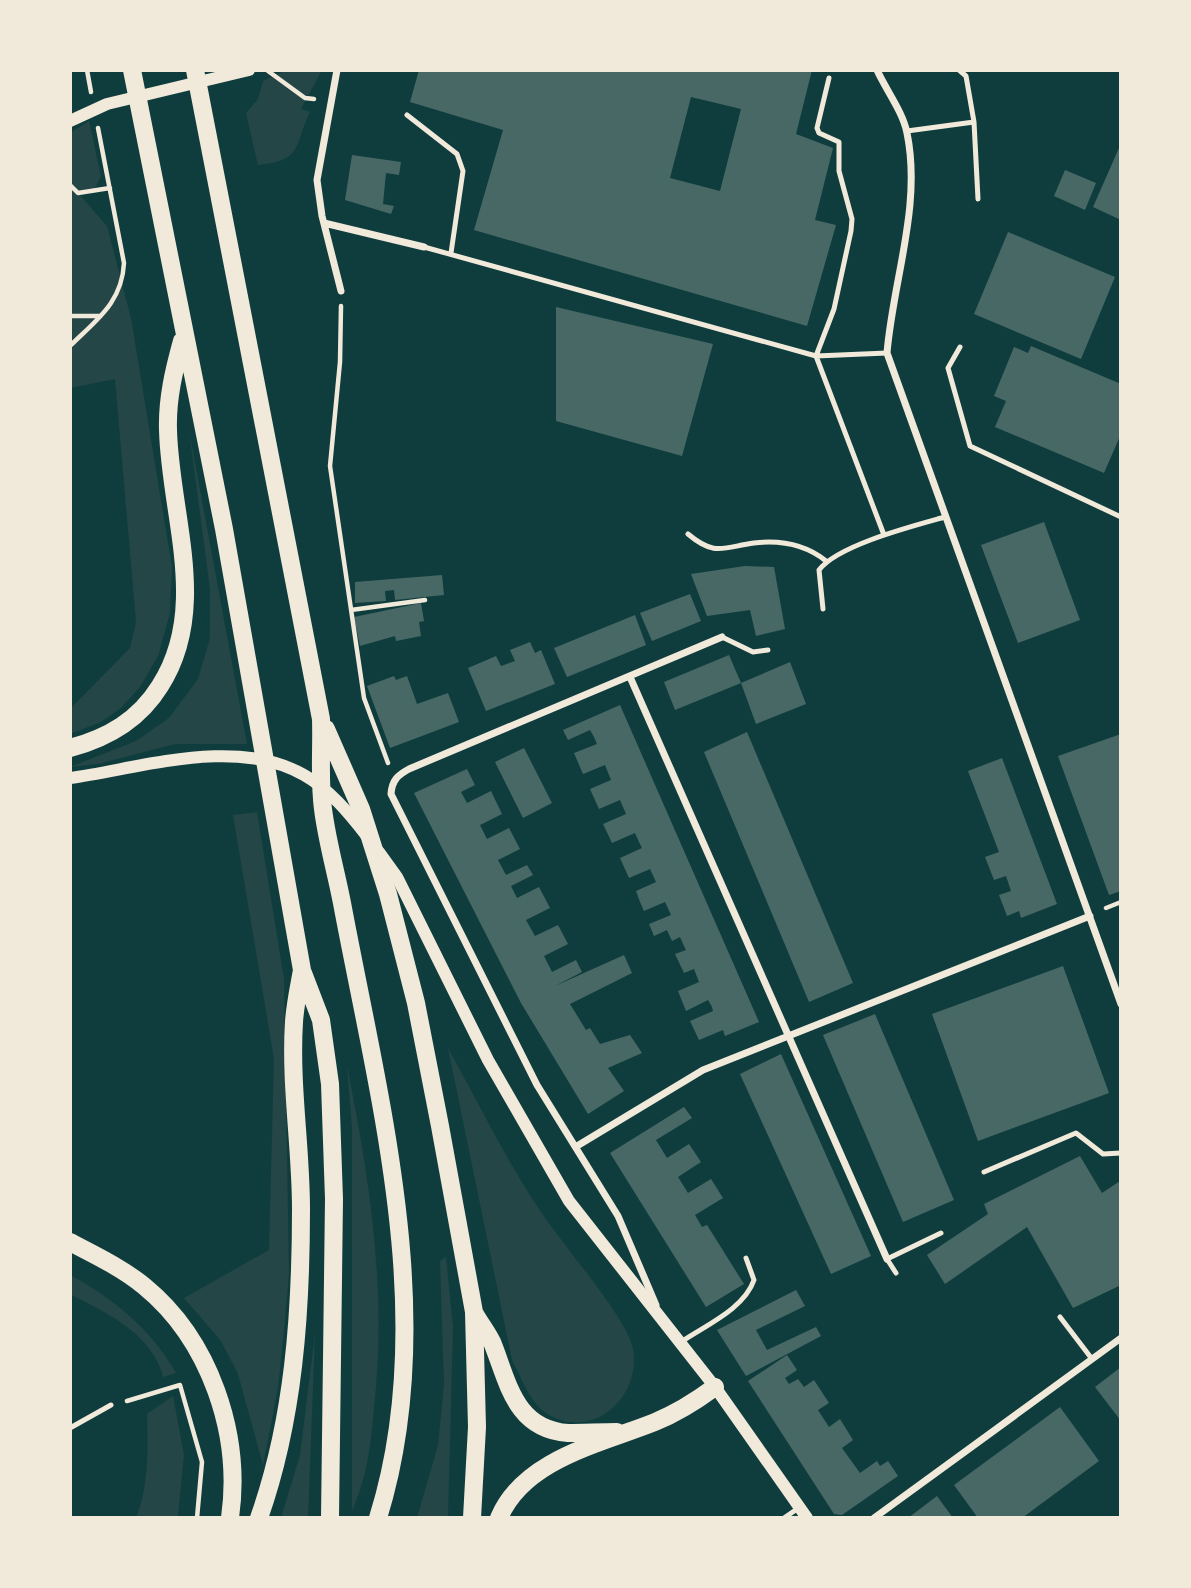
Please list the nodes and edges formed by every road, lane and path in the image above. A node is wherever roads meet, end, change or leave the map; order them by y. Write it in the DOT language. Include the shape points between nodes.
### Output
graph roads {
  1 [pos="195,70"];
  2 [pos="248,70"];
  3 [pos="267,70"];
  4 [pos="337,70"];
  5 [pos="877,70"];
  6 [pos="959,70"];
  7 [pos="132,71"];
  8 [pos="829,78"];
  9 [pos="329,102"];
  10 [pos="407,115"];
  11 [pos="70,121"];
  12 [pos="974,122"];
  13 [pos="907,131"];
  14 [pos="105,164"];
  15 [pos="70,186"];
  16 [pos="110,188"];
  17 [pos="978,199"];
  18 [pos="324,223"];
  19 [pos="424,247"];
  20 [pos="451,253"];
  21 [pos="341,292"];
  22 [pos="70,316"];
  23 [pos="100,316"];
  24 [pos="184,337"];
  25 [pos="70,346"];
  26 [pos="960,346"];
  27 [pos="887,353"];
  28 [pos="816,356"];
  29 [pos="945,517"];
  30 [pos="1121,517"];
  31 [pos="688,534"];
  32 [pos="884,535"];
  33 [pos="826,561"];
  34 [pos="425,600"];
  35 [pos="823,609"];
  36 [pos="351,610"];
  37 [pos="722,637"];
  38 [pos="768,650"];
  39 [pos="630,677"];
  40 [pos="321,719"];
  41 [pos="70,748"];
  42 [pos="70,778"];
  43 [pos="394,779"];
  44 [pos="1090,916"];
  45 [pos="302,970"];
  46 [pos="1121,1004"];
  47 [pos="788,1035"];
  48 [pos="577,1146"];
  49 [pos="1121,1153"];
  50 [pos="984,1172"];
  51 [pos="941,1233"];
  52 [pos="70,1242"];
  53 [pos="746,1258"];
  54 [pos="887,1259"];
  55 [pos="896,1273"];
  56 [pos="474,1312"];
  57 [pos="660,1316"];
  58 [pos="1060,1317"];
  59 [pos="1121,1338"];
  60 [pos="681,1342"];
  61 [pos="1092,1359"];
  62 [pos="715,1387"];
  63 [pos="111,1405"];
  64 [pos="70,1429"];
  65 [pos="624,1433"];
  66 [pos="803,1512"];
  67 [pos="197,1518"];
  68 [pos="230,1518"];
  69 [pos="259,1518"];
  70 [pos="330,1518"];
  71 [pos="378,1518"];
  72 [pos="472,1518"];
  73 [pos="499,1518"];
  74 [pos="784,1518"];
  75 [pos="874,1518"];
  1 -- 40 [label="main road"];
  2 -- 11 [label="street" via="107,104"];
  3 -- 9 [label="path" via="304,98"];
  4 -- 9 [label="street"];
  5 -- 13 [label="street"];
  6 -- 12 [label="lane" via="966,76"];
  7 -- 24 [label="main road"];
  8 -- 28 [label="lane" via="817,128 839,142 841,180 852,219 834,309"];
  9 -- 18 [label="street" via="317,180"];
  10 -- 20 [label="lane" via="457,153 463,171"];
  12 -- 13 [label="lane"];
  12 -- 17 [label="lane"];
  13 -- 27 [label="street" via="909,206"];
  14 -- 16 [label="path"];
  15 -- 16 [label="path" via="78,193"];
  16 -- 23 [label="path" via="123,282"];
  18 -- 19 [label="street"];
  18 -- 21 [label="street"];
  19 -- 20 [label="lane"];
  20 -- 28 [label="lane"];
  21 -- 36 [label="path" via="330,466"];
  22 -- 23 [label="path"];
  23 -- 25 [label="path"];
  24 -- 41 [label="main road" via="171,381 168,429 184,565 181,636 169,672 147,705 108,735"];
  24 -- 45 [label="main road"];
  26 -- 30 [label="lane" via="948,368 970,446"];
  27 -- 28 [label="lane"];
  27 -- 29 [label="street"];
  28 -- 32 [label="lane"];
  29 -- 32 [label="lane"];
  29 -- 44 [label="street"];
  31 -- 33 [label="lane" via="700,545 724,551 754,543 785,544 811,549"];
  32 -- 33 [label="lane"];
  33 -- 35 [label="lane" via="819,570"];
  34 -- 36 [label="path"];
  36 -- 43 [label="path" via="365,698"];
  37 -- 38 [label="lane" via="753,652"];
  37 -- 39 [label="street"];
  39 -- 43 [label="street" via="456,748"];
  39 -- 47 [label="street"];
  40 -- 56 [label="main road" via="365,821 388,894 416,1003"];
  40 -- 71 [label="main road" via="323,808 396,1215 402,1282 399,1411"];
  42 -- 57 [label="street" via="164,763 233,758 264,761 305,776 355,821 397,877 488,1060 569,1201"];
  43 -- 48 [label="street" via="391,794 449,913 537,1085"];
  44 -- 46 [label="street"];
  44 -- 47 [label="street"];
  45 -- 69 [label="main road" via="294,1022 301,1208 297,1346 272,1482"];
  45 -- 70 [label="main road" via="321,1020 330,1084 334,1212"];
  47 -- 48 [label="street" via="691,1076"];
  47 -- 54 [label="street"];
  48 -- 57 [label="street" via="618,1216"];
  49 -- 50 [label="lane" via="1103,1154 1076,1133"];
  51 -- 54 [label="lane"];
  52 -- 68 [label="main road" via="143,1285 180,1325 203,1361 226,1424"];
  53 -- 60 [label="lane" via="754,1280 748,1293"];
  54 -- 55 [label="lane"];
  56 -- 65 [label="main road" via="491,1342 504,1382 531,1419 566,1433"];
  56 -- 72 [label="main road" via="477,1427"];
  57 -- 60 [label="street"];
  58 -- 61 [label="lane"];
  59 -- 61 [label="street"];
  60 -- 62 [label="street"];
  61 -- 75 [label="street"];
  62 -- 65 [label="main road" via="685,1408"];
  62 -- 66 [label="street"];
  63 -- 64 [label="lane"];
  63 -- 67 [label="path" via="180,1385 202,1462"];
  65 -- 73 [label="main road" via="525,1479 510,1495"];
  66 -- 74 [label="lane"];
}
